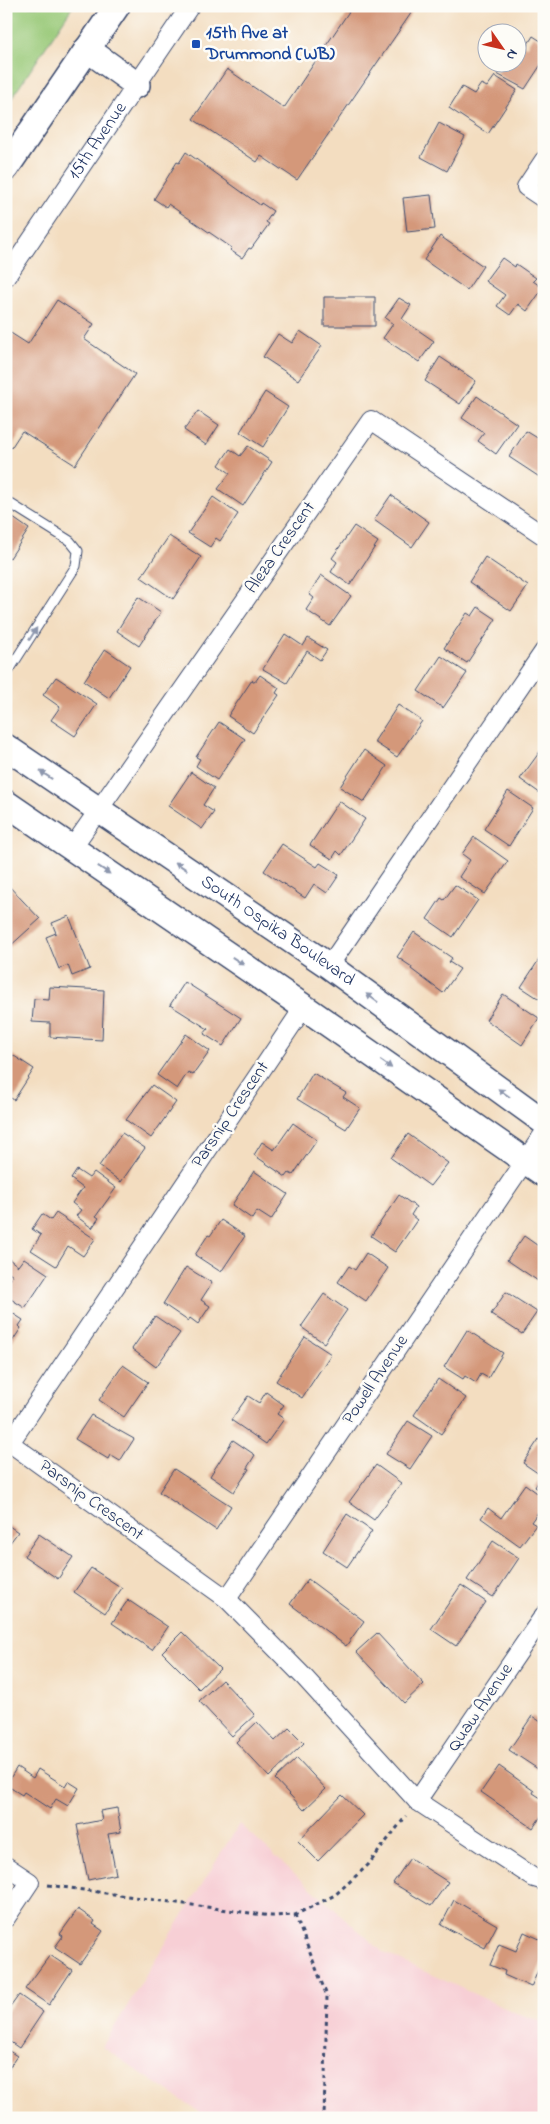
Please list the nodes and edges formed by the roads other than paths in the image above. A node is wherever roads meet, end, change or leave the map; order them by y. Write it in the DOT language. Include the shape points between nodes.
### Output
graph roads {
  1 [pos="116,6"];
  2 [pos="190,6"];
  3 [pos="87,49"];
  4 [pos="137,85"];
  5 [pos="544,160"];
  6 [pos="6,168"];
  7 [pos="544,199"];
  8 [pos="6,276"];
  9 [pos="6,501"];
  10 [pos="544,536"];
  11 [pos="544,651"];
  12 [pos="6,675"];
  13 [pos="6,747"];
  14 [pos="6,803"];
  15 [pos="97,810"];
  16 [pos="72,848"];
  17 [pos="328,966"];
  18 [pos="304,1006"];
  19 [pos="544,1122"];
  20 [pos="544,1133"];
  21 [pos="534,1167"];
  22 [pos="227,1599"];
  23 [pos="544,1615"];
  24 [pos="417,1801"];
  25 [pos="6,1866"];
  26 [pos="544,1881"];
  27 [pos="6,1918"];
  1 -- 3 [label="main road"];
  2 -- 4 [label="street, 15th Avenue"];
  3 -- 4 [label="main road"];
  3 -- 6 [label="main road"];
  4 -- 8 [label="street, 15th Avenue"];
  5 -- 7 [label="street" via="526,187"];
  12 -- 9 [label="lane, one-way" via="76,566 78,551 70,541"];
  10 -- 15 [label="street, Aleza Crescent" via="371,420"];
  11 -- 17 [label="street"];
  15 -- 13 [label="main road, South Ospika Boulevard, one-way"];
  14 -- 16 [label="main road"];
  15 -- 16 [label="street, Aleza Crescent"];
  17 -- 15 [label="main road, South Ospika Boulevard, one-way"];
  16 -- 18 [label="main road, one-way"];
  19 -- 17 [label="main road, South Ospika Boulevard, one-way"];
  18 -- 21 [label="main road, one-way"];
  18 -- 22 [label="street, Parsnip Crescent" via="10,1443"];
  20 -- 21 [label="street, Powell Avenue"];
  21 -- 22 [label="street, Powell Avenue"];
  22 -- 24 [label="street, Parsnip Crescent" via="305,1678"];
  23 -- 24 [label="street, Quaw Avenue"];
  24 -- 26 [label="street, Parsnip Crescent" via="534,1878"];
  25 -- 27 [label="street" via="30,1882"];
}
